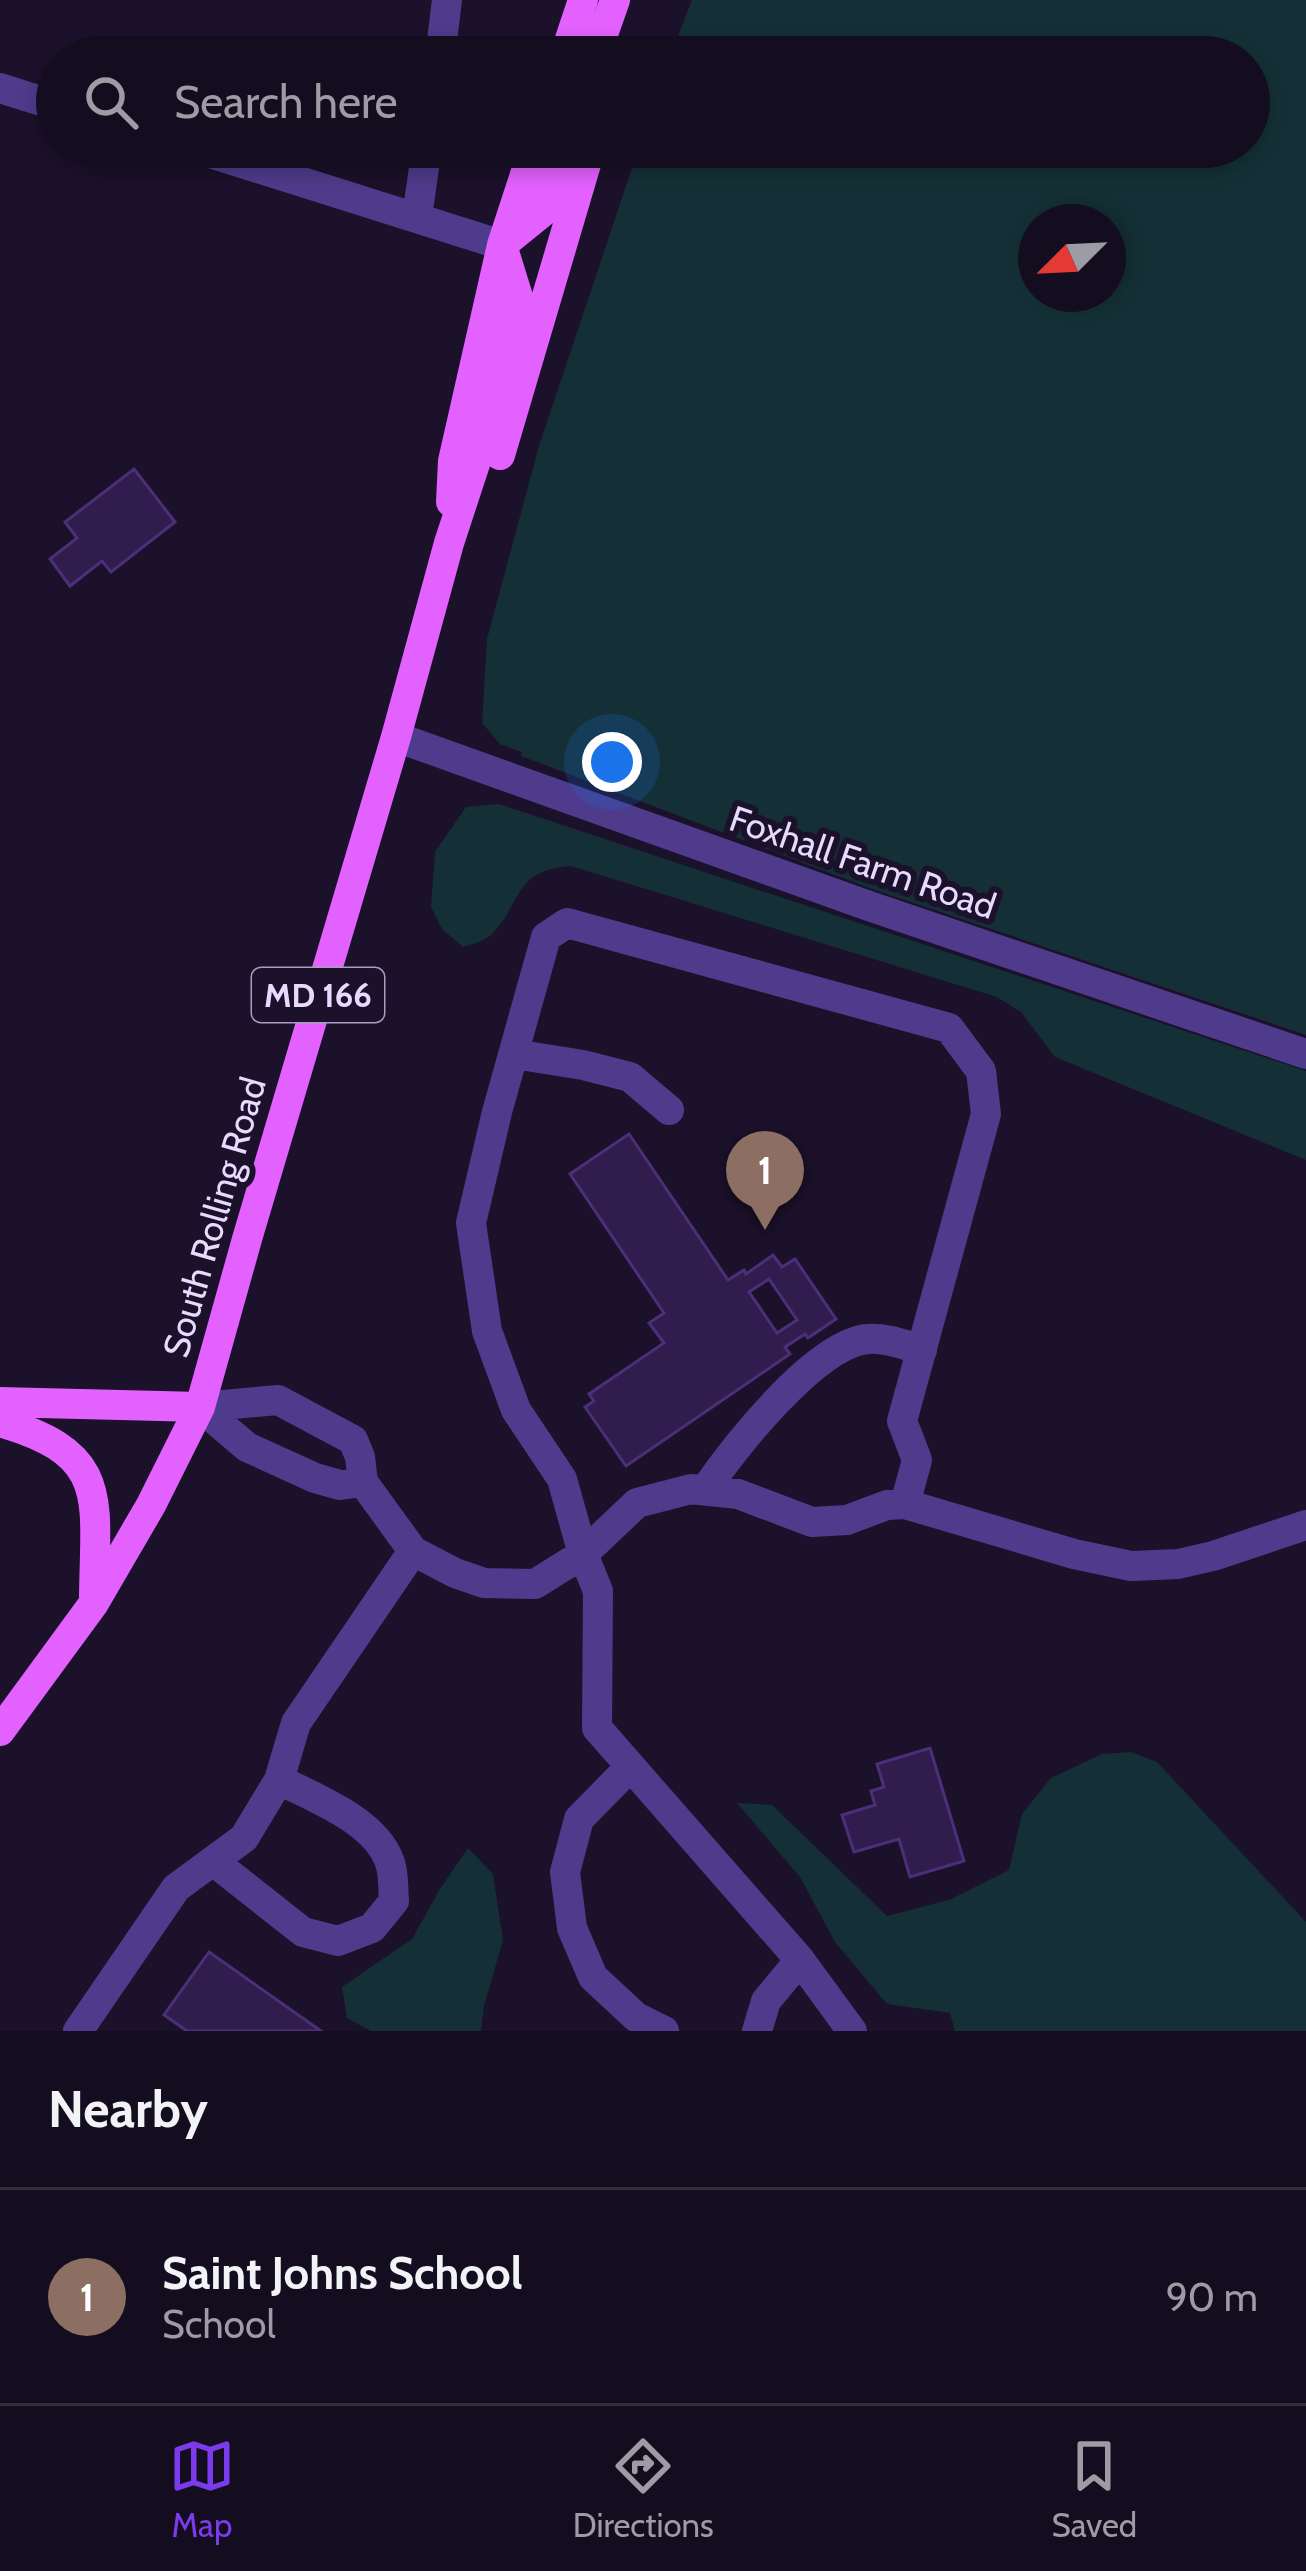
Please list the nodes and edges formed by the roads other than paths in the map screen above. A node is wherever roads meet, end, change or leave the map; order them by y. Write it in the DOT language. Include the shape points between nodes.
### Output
graph roads {
  1 [pos="447,0"];
  2 [pos="583,0"];
  3 [pos="616,0"];
  4 [pos="632,0"];
  5 [pos="443,36"];
  6 [pos="571,36"];
  7 [pos="603,36"];
  8 [pos="622,36"];
  9 [pos="0,88"];
  10 [pos="36,99"];
  11 [pos="258,168"];
  12 [pos="424,168"];
  13 [pos="527,168"];
  14 [pos="558,168"];
  15 [pos="585,168"];
  16 [pos="417,217"];
  17 [pos="502,245"];
  18 [pos="449,543"];
  19 [pos="397,737"];
  20 [pos="514,1054"];
  21 [pos="1306,1054"];
  22 [pos="669,1110"];
  23 [pos="922,1350"];
  24 [pos="0,1402"];
  25 [pos="200,1407"];
  26 [pos="0,1422"];
  27 [pos="363,1482"];
  28 [pos="705,1490"];
  29 [pos="905,1504"];
  30 [pos="1306,1525"];
  31 [pos="413,1551"];
  32 [pos="583,1554"];
  33 [pos="94,1603"];
  34 [pos="0,1731"];
  35 [pos="630,1767"];
  36 [pos="279,1780"];
  37 [pos="213,1861"];
  38 [pos="800,1960"];
  39 [pos="78,2031"];
  40 [pos="664,2031"];
  41 [pos="757,2031"];
  42 [pos="852,2031"];
  1 -- 5 [label="street"];
  2 -- 6 [label="main road"];
  3 -- 7 [label="main road"];
  4 -- 8 [label="main road"];
  9 -- 10 [label="street"];
  11 -- 16 [label="street"];
  12 -- 16 [label="street"];
  13 -- 17 [label="main road, South Rolling Road / MD 166"];
  14 -- 17 [label="main road" via="545,210"];
  15 -- 18 [label="main road, South Rolling Road / MD 166" via="501,453"];
  16 -- 17 [label="street"];
  17 -- 18 [label="main road, South Rolling Road / MD 166" via="453,461"];
  18 -- 19 [label="main road, South Rolling Road / MD 166"];
  19 -- 21 [label="street, Foxhall Farm Road"];
  19 -- 25 [label="main road, South Rolling Road / MD 166"];
  20 -- 22 [label="street" via="630,1077"];
  20 -- 23 [label="street" via="546,937 567,923 949,1028 981,1070 986,1114"];
  20 -- 32 [label="street" via="471,1223 487,1330 516,1410 562,1479"];
  23 -- 28 [label="street" via="866,1339 840,1349 764,1416"];
  23 -- 29 [label="street" via="902,1421 916,1460"];
  24 -- 25 [label="main road"];
  25 -- 27 [label="street" via="247,1447 315,1478"];
  25 -- 27 [label="street" via="278,1400 353,1440"];
  25 -- 33 [label="main road, South Rolling Road / MD 166"];
  26 -- 33 [label="main road" via="63,1448 89,1479"];
  27 -- 31 [label="street"];
  28 -- 29 [label="street" via="812,1522"];
  28 -- 32 [label="street" via="637,1503"];
  29 -- 30 [label="street" via="1131,1566 1213,1556"];
  31 -- 32 [label="street" via="484,1583 536,1584"];
  31 -- 36 [label="street" via="296,1723"];
  32 -- 35 [label="street" via="598,1591 597,1728"];
  33 -- 34 [label="main road, South Rolling Road / MD 166"];
  35 -- 38 [label="street"];
  35 -- 40 [label="street" via="579,1820 565,1872 569,1910 593,1977 636,2018"];
  36 -- 37 [label="street" via="244,1838"];
  36 -- 37 [label="street" via="375,1836 391,1864 394,1901 372,1928 338,1941 303,1932"];
  37 -- 39 [label="street" via="176,1888"];
  38 -- 41 [label="street" via="766,2001"];
  38 -- 42 [label="street"];
}
